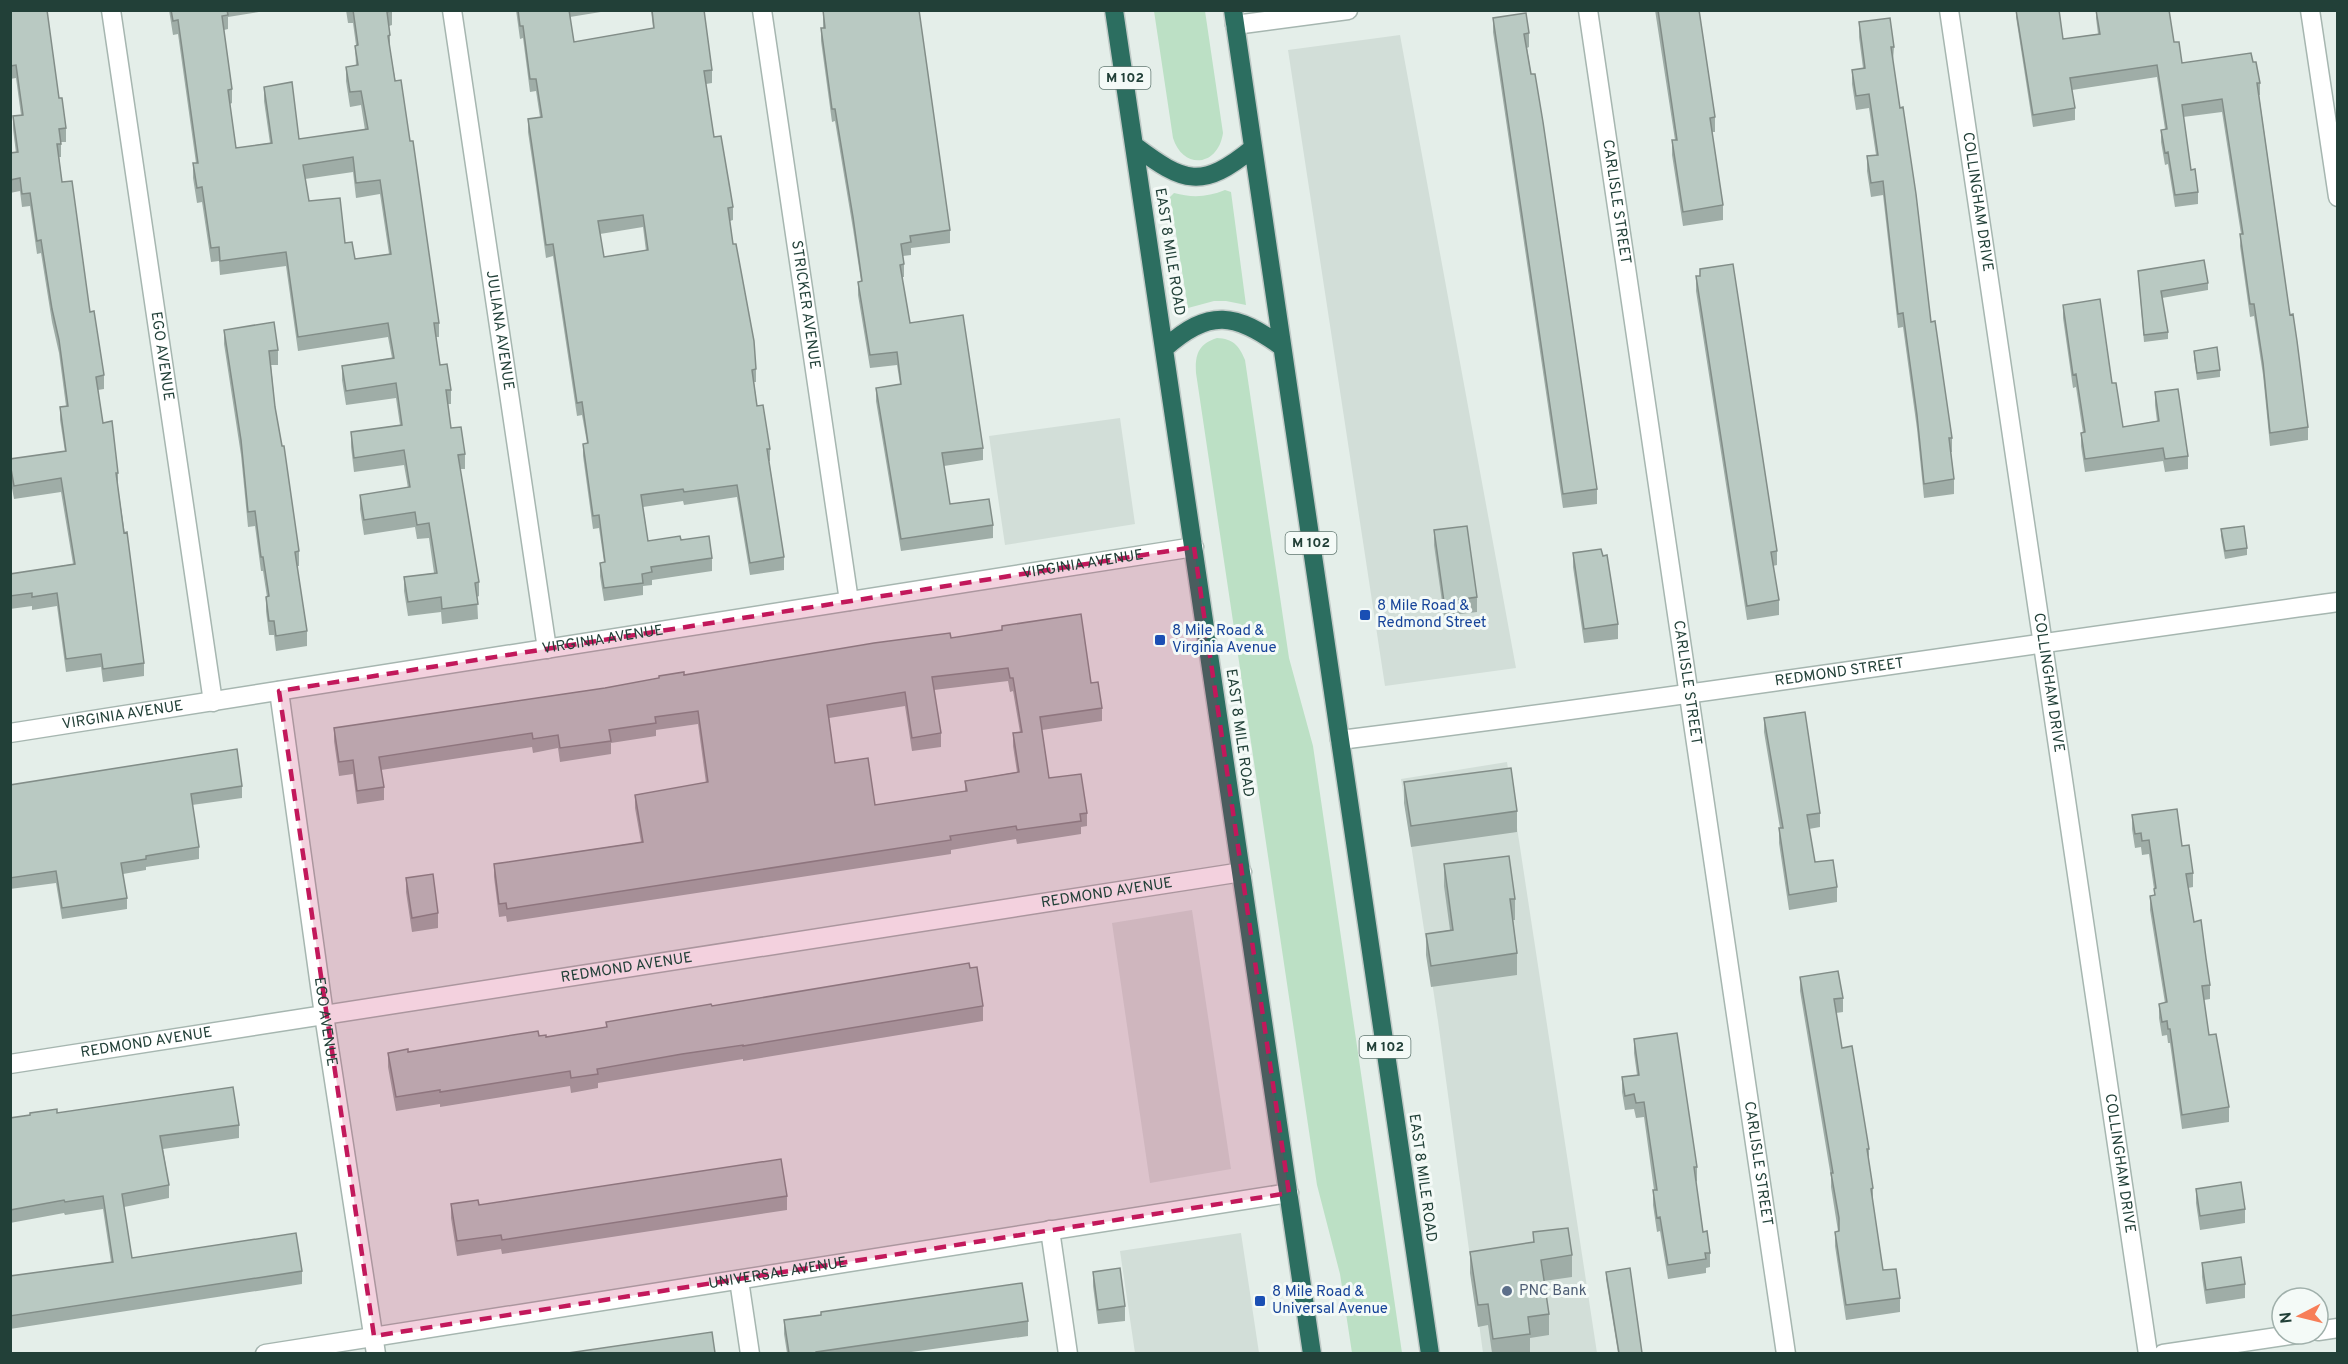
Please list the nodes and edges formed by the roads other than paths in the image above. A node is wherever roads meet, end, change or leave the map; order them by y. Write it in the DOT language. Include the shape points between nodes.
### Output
graph roads {
  1 [pos="111,10"];
  2 [pos="453,10"];
  3 [pos="762,10"];
  4 [pos="1114,10"];
  5 [pos="1348,10"];
  6 [pos="1588,10"];
  7 [pos="1949,10"];
  8 [pos="2310,10"];
  9 [pos="1234,18"];
  10 [pos="1135,146"];
  11 [pos="1253,148"];
  12 [pos="2337,197"];
  13 [pos="1282,346"];
  14 [pos="1165,348"];
  15 [pos="1194,547"];
  16 [pos="849,601"];
  17 [pos="2337,602"];
  18 [pos="2044,642"];
  19 [pos="547,649"];
  20 [pos="279,691"];
  21 [pos="1689,695"];
  22 [pos="213,702"];
  23 [pos="10,733"];
  24 [pos="1340,740"];
  25 [pos="1242,872"];
  26 [pos="324,1015"];
  27 [pos="10,1064"];
  28 [pos="1289,1193"];
  29 [pos="1050,1230"];
  30 [pos="739,1280"];
  31 [pos="2270,1338"];
  32 [pos="375,1345"];
  33 [pos="265,1353"];
  34 [pos="750,1353"];
  35 [pos="1068,1353"];
  36 [pos="1312,1353"];
  37 [pos="1430,1353"];
  38 [pos="1786,1353"];
  39 [pos="2148,1353"];
  40 [pos="2163,1353"];
  1 -- 22 [label="street, EGO AVENUE"];
  2 -- 19 [label="street, JULIANA AVENUE"];
  3 -- 16 [label="street, STRICKER AVENUE"];
  4 -- 10 [label="highway, EAST 8 MILE ROAD / M 102"];
  5 -- 9 [label="street"];
  6 -- 21 [label="street, CARLISLE STREET"];
  7 -- 18 [label="street, COLLINGHAM DRIVE"];
  8 -- 12 [label="street"];
  9 -- 11 [label="highway, EAST 8 MILE ROAD / M 102"];
  10 -- 11 [label="highway" via="1166,169 1197,177 1225,169"];
  10 -- 14 [label="highway, EAST 8 MILE ROAD / M 102"];
  11 -- 13 [label="highway, EAST 8 MILE ROAD / M 102"];
  13 -- 14 [label="highway" via="1258,329 1217,320 1194,326"];
  13 -- 24 [label="highway, EAST 8 MILE ROAD / M 102"];
  14 -- 15 [label="highway, EAST 8 MILE ROAD / M 102"];
  15 -- 16 [label="street, VIRGINIA AVENUE"];
  15 -- 25 [label="highway, EAST 8 MILE ROAD / M 102"];
  16 -- 19 [label="street, VIRGINIA AVENUE"];
  17 -- 18 [label="street, REDMOND STREET"];
  18 -- 21 [label="street, REDMOND STREET"];
  18 -- 39 [label="street, COLLINGHAM DRIVE"];
  19 -- 20 [label="street, VIRGINIA AVENUE"];
  20 -- 22 [label="street, VIRGINIA AVENUE"];
  20 -- 26 [label="street, EGO AVENUE"];
  21 -- 24 [label="street, REDMOND STREET"];
  21 -- 38 [label="street, CARLISLE STREET"];
  22 -- 23 [label="street, VIRGINIA AVENUE"];
  24 -- 37 [label="highway, EAST 8 MILE ROAD / M 102"];
  25 -- 26 [label="street, REDMOND AVENUE"];
  25 -- 28 [label="highway, EAST 8 MILE ROAD / M 102"];
  26 -- 27 [label="street, REDMOND AVENUE"];
  26 -- 32 [label="street, EGO AVENUE"];
  28 -- 29 [label="street, UNIVERSAL AVENUE"];
  28 -- 36 [label="highway, EAST 8 MILE ROAD / M 102"];
  29 -- 30 [label="street, UNIVERSAL AVENUE"];
  29 -- 35 [label="street"];
  30 -- 32 [label="street, UNIVERSAL AVENUE"];
  30 -- 34 [label="street"];
  31 -- 40 [label="street"];
  32 -- 33 [label="street, UNIVERSAL AVENUE"];
}
